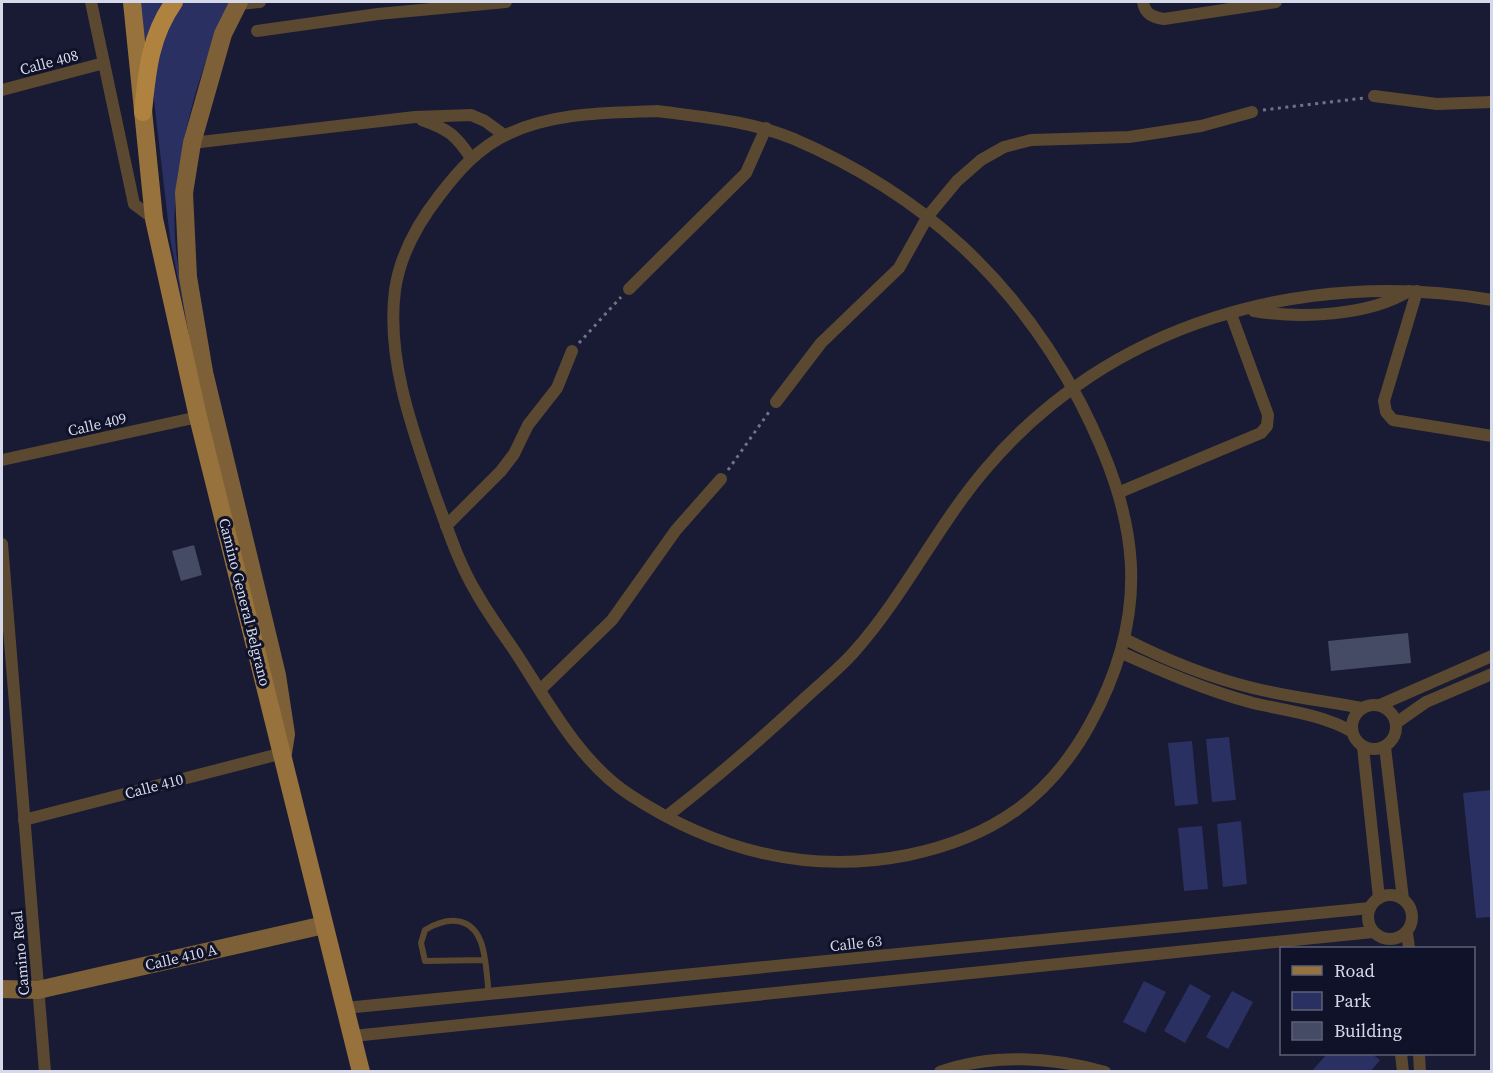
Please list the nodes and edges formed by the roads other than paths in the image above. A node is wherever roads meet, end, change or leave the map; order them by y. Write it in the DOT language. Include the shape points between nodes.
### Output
graph roads {
  1 [pos="91,2"];
  2 [pos="120,2"];
  3 [pos="132,2"];
  4 [pos="174,2"];
  5 [pos="260,2"];
  6 [pos="506,2"];
  7 [pos="1143,2"];
  8 [pos="1276,2"];
  9 [pos="239,3"];
  10 [pos="378,8"];
  11 [pos="256,31"];
  12 [pos="104,63"];
  13 [pos="2,90"];
  14 [pos="1374,96"];
  15 [pos="1491,102"];
  16 [pos="1252,112"];
  17 [pos="415,117"];
  18 [pos="144,121"];
  19 [pos="766,129"];
  20 [pos="504,135"];
  21 [pos="192,143"];
  22 [pos="471,158"];
  23 [pos="928,216"];
  24 [pos="154,219"];
  25 [pos="629,290"];
  26 [pos="1413,291"];
  27 [pos="1491,300"];
  28 [pos="1246,310"];
  29 [pos="1231,314"];
  30 [pos="572,351"];
  31 [pos="198,378"];
  32 [pos="1072,387"];
  33 [pos="776,402"];
  34 [pos="198,417"];
  35 [pos="1491,436"];
  36 [pos="2,460"];
  37 [pos="722,479"];
  38 [pos="1120,492"];
  39 [pos="446,526"];
  40 [pos="2,544"];
  41 [pos="1125,639"];
  42 [pos="1122,653"];
  43 [pos="1491,656"];
  44 [pos="1491,674"];
  45 [pos="540,690"];
  46 [pos="1380,705"];
  47 [pos="1362,708"];
  48 [pos="1396,723"];
  49 [pos="1351,731"];
  50 [pos="1364,747"];
  51 [pos="1385,747"];
  52 [pos="283,753"];
  53 [pos="666,816"];
  54 [pos="24,820"];
  55 [pos="1379,898"];
  56 [pos="1403,899"];
  57 [pos="1370,908"];
  58 [pos="324,925"];
  59 [pos="1407,933"];
  60 [pos="1380,940"];
  61 [pos="1305,947"];
  62 [pos="1409,947"];
  63 [pos="1280,949"];
  64 [pos="484,960"];
  65 [pos="2,988"];
  66 [pos="38,990"];
  67 [pos="489,994"];
  68 [pos="345,1008"];
  69 [pos="353,1036"];
  70 [pos="1401,1055"];
  71 [pos="1419,1055"];
  72 [pos="45,1071"];
  73 [pos="362,1071"];
  74 [pos="940,1071"];
  75 [pos="1105,1071"];
  76 [pos="1403,1071"];
  77 [pos="1420,1071"];
  1 -- 12 [label="street"];
  2 -- 18 [label="main road, Camino General Belgrano" via="130,70"];
  3 -- 18 [label="main road, Camino General Belgrano"];
  4 -- 18 [label="highway" via="152,45"];
  5 -- 9 [label="street"];
  6 -- 10 [label="street"];
  7 -- 8 [label="street" via="1144,10 1164,19"];
  9 -- 21 [label="street" via="223,34"];
  10 -- 11 [label="street"];
  12 -- 13 [label="street, Calle 408"];
  12 -- 24 [label="street" via="134,204"];
  14 -- 15 [label="street" via="1437,104"];
  16 -- 23 [label="street" via="1201,126 1130,137 1031,140 1004,147 957,181"];
  17 -- 20 [label="street" via="471,115"];
  17 -- 21 [label="street"];
  17 -- 22 [label="street" via="445,128"];
  18 -- 24 [label="main road, Camino General Belgrano"];
  19 -- 20 [label="street" via="657,111 564,117"];
  19 -- 23 [label="street" via="836,159"];
  19 -- 25 [label="street" via="746,173"];
  20 -- 22 [label="street"];
  21 -- 31 [label="street" via="184,194"];
  22 -- 39 [label="street" via="427,210 410,240 395,290 397,356 413,429"];
  23 -- 32 [label="street" via="1017,302"];
  23 -- 33 [label="street" via="899,268 821,343"];
  24 -- 31 [label="main road, Camino General Belgrano"];
  26 -- 27 [label="street"];
  26 -- 28 [label="street" via="1317,296"];
  26 -- 28 [label="street" via="1378,306 1312,314 1274,315"];
  26 -- 35 [label="street" via="1384,401 1386,412 1393,420"];
  28 -- 29 [label="street"];
  29 -- 32 [label="street" via="1196,323 1136,348"];
  29 -- 38 [label="street" via="1268,415 1267,426 1261,433"];
  30 -- 39 [label="street" via="557,388 528,425 514,454"];
  31 -- 34 [label="main road, Camino General Belgrano"];
  31 -- 52 [label="street" via="278,675 286,734"];
  32 -- 38 [label="street" via="1100,440"];
  32 -- 53 [label="street" via="1054,399 984,470 889,610 852,654 727,770"];
  34 -- 36 [label="street, Calle 409"];
  34 -- 52 [label="main road, Camino General Belgrano"];
  37 -- 45 [label="street" via="676,530 612,620"];
  38 -- 41 [label="street" via="1132,567"];
  39 -- 45 [label="street" via="473,588"];
  40 -- 54 [label="street, Camino Real"];
  41 -- 42 [label="street"];
  41 -- 47 [label="street" via="1169,661 1235,683"];
  42 -- 49 [label="street" via="1220,692 1315,716"];
  42 -- 53 [label="street" via="1099,709 1060,770 1032,799 980,833 915,853 849,863 791,859 752,851 711,839"];
  43 -- 46 [label="street"];
  44 -- 48 [label="street" via="1426,702"];
  45 -- 53 [label="street" via="579,746 603,772 625,793"];
  46 -- 47 [label="street"];
  46 -- 48 [label="street"];
  47 -- 49 [label="street" via="1353,718"];
  48 -- 51 [label="street" via="1394,737"];
  49 -- 50 [label="street"];
  50 -- 51 [label="street"];
  50 -- 55 [label="street"];
  51 -- 56 [label="street"];
  52 -- 54 [label="street, Calle 410"];
  52 -- 58 [label="main road, Camino General Belgrano"];
  54 -- 66 [label="street, Camino Real"];
  55 -- 56 [label="street" via="1391,895"];
  55 -- 57 [label="street"];
  56 -- 59 [label="street" via="1413,919"];
  57 -- 60 [label="street" via="1368,920"];
  57 -- 67 [label="street, Calle 63"];
  58 -- 66 [label="street, Calle 410 A"];
  58 -- 68 [label="main road, Camino General Belgrano"];
  59 -- 60 [label="street" via="1396,939"];
  59 -- 62 [label="street"];
  60 -- 61 [label="street"];
  63 -- 69 [label="street"];
  64 -- 64 [label="lane" via="477,930 468,922 448,920 425,930 421,944 424,961"];
  64 -- 67 [label="lane"];
  65 -- 66 [label="street"];
  66 -- 72 [label="street, Camino Real"];
  67 -- 68 [label="street, Calle 63"];
  68 -- 69 [label="main road, Camino General Belgrano"];
  69 -- 73 [label="main road, Camino General Belgrano"];
  70 -- 76 [label="street"];
  71 -- 77 [label="street"];
  74 -- 75 [label="street" via="992,1060 1072,1064"];
}
